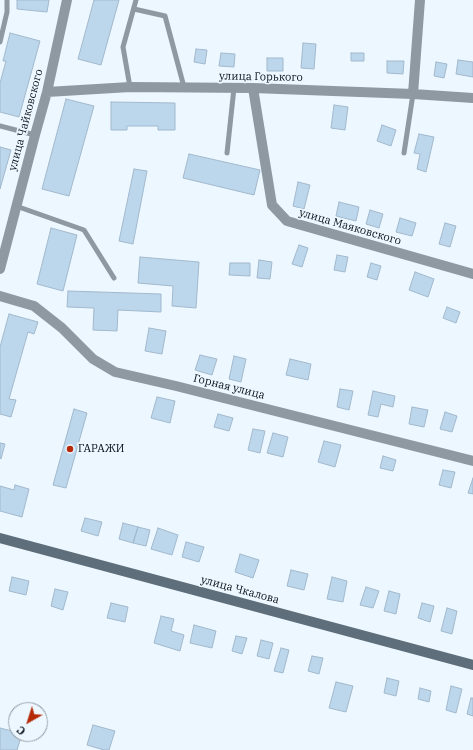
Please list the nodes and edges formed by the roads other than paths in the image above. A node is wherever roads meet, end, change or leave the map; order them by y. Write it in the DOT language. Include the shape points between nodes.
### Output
graph roads {
  1 [pos="7,0"];
  2 [pos="67,0"];
  3 [pos="136,0"];
  4 [pos="420,0"];
  5 [pos="134,8"];
  6 [pos="0,42"];
  7 [pos="130,87"];
  8 [pos="184,87"];
  9 [pos="234,88"];
  10 [pos="253,88"];
  11 [pos="47,92"];
  12 [pos="413,94"];
  13 [pos="473,98"];
  14 [pos="0,126"];
  15 [pos="35,135"];
  16 [pos="227,153"];
  17 [pos="404,153"];
  18 [pos="16,206"];
  19 [pos="2,248"];
  20 [pos="0,269"];
  21 [pos="473,274"];
  22 [pos="114,278"];
  23 [pos="0,296"];
  24 [pos="473,461"];
  25 [pos="0,538"];
  26 [pos="473,665"];
  1 -- 6 [label="lane"];
  2 -- 11 [label="street, улица Чайковского"];
  3 -- 5 [label="lane"];
  4 -- 12 [label="street"];
  5 -- 7 [label="lane" via="123,47"];
  5 -- 8 [label="lane" via="165,16"];
  7 -- 8 [label="street, улица Горького"];
  7 -- 11 [label="street, улица Горького"];
  8 -- 9 [label="street, улица Горького"];
  9 -- 10 [label="street, улица Горького"];
  9 -- 16 [label="lane"];
  10 -- 12 [label="street, улица Горького"];
  10 -- 21 [label="street, улица Маяковского" via="272,206 287,221"];
  11 -- 15 [label="street, улица Чайковского"];
  12 -- 13 [label="street, улица Горького"];
  12 -- 17 [label="lane"];
  14 -- 15 [label="lane"];
  15 -- 18 [label="street, улица Чайковского"];
  18 -- 19 [label="street, улица Чайковского"];
  18 -- 22 [label="lane" via="84,230"];
  19 -- 20 [label="street, улица Чайковского"];
  23 -- 24 [label="street, Горная улица" via="34,306 62,328 93,359 115,372"];
  25 -- 26 [label="main road, улица Чкалова"];
}
